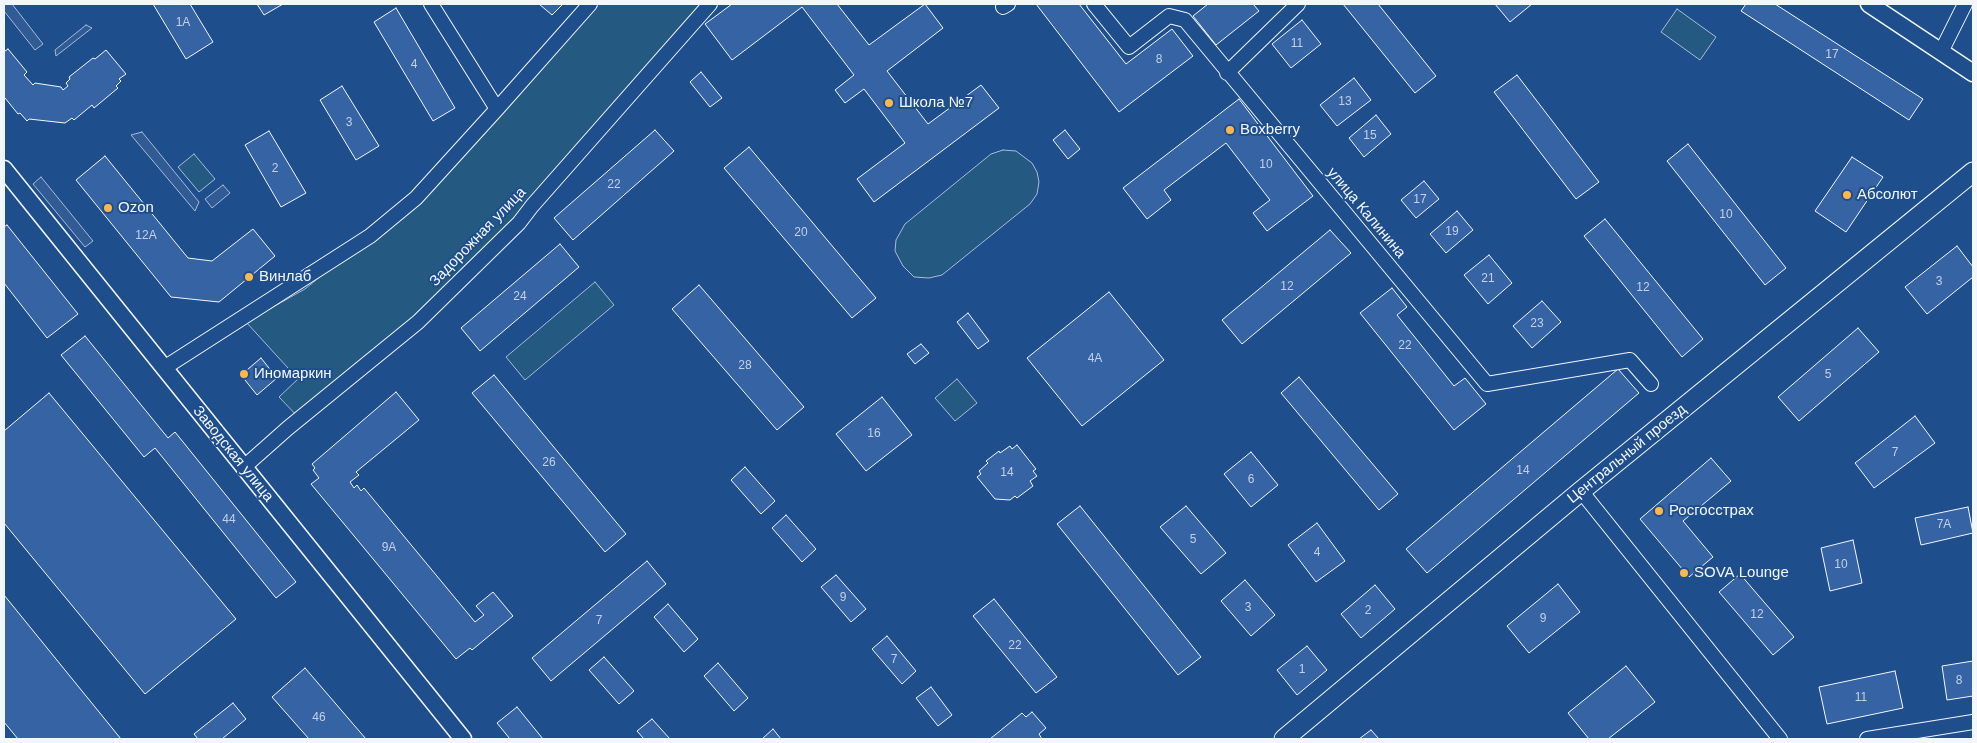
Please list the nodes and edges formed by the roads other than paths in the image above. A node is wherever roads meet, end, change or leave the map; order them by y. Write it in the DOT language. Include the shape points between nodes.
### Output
graph roads {
  1 [pos="431,4"];
  2 [pos="590,4"];
  3 [pos="710,4"];
  4 [pos="1094,4"];
  5 [pos="1298,4"];
  6 [pos="1869,4"];
  7 [pos="1965,4"];
  8 [pos="1941,52"];
  9 [pos="1227,73"];
  10 [pos="1973,73"];
  11 [pos="498,109"];
  12 [pos="4,169"];
  13 [pos="1973,172"];
  14 [pos="164,368"];
  15 [pos="1652,384"];
  16 [pos="244,467"];
  17 [pos="1581,491"];
  18 [pos="1973,722"];
  19 [pos="463,739"];
  20 [pos="1284,739"];
  21 [pos="1780,739"];
  22 [pos="1867,739"];
  1 -- 11 [label="street"];
  2 -- 11 [label="street"];
  3 -- 16 [label="street, Задорожная улица" via="519,223 418,322"];
  4 -- 9 [label="street, улица Калинина" via="1129,47 1168,16 1185,20"];
  5 -- 9 [label="street"];
  6 -- 8 [label="street"];
  7 -- 8 [label="street"];
  8 -- 10 [label="street"];
  9 -- 15 [label="street, улица Калинина" via="1487,384 1630,360"];
  11 -- 14 [label="street" via="416,198 370,236"];
  12 -- 14 [label="street, Заводская улица"];
  13 -- 17 [label="main road, Центральный проезд"];
  14 -- 16 [label="street, Заводская улица"];
  16 -- 19 [label="street, Заводская улица"];
  17 -- 20 [label="main road, Центральный проезд"];
  17 -- 21 [label="street"];
  18 -- 22 [label="street"];
}
